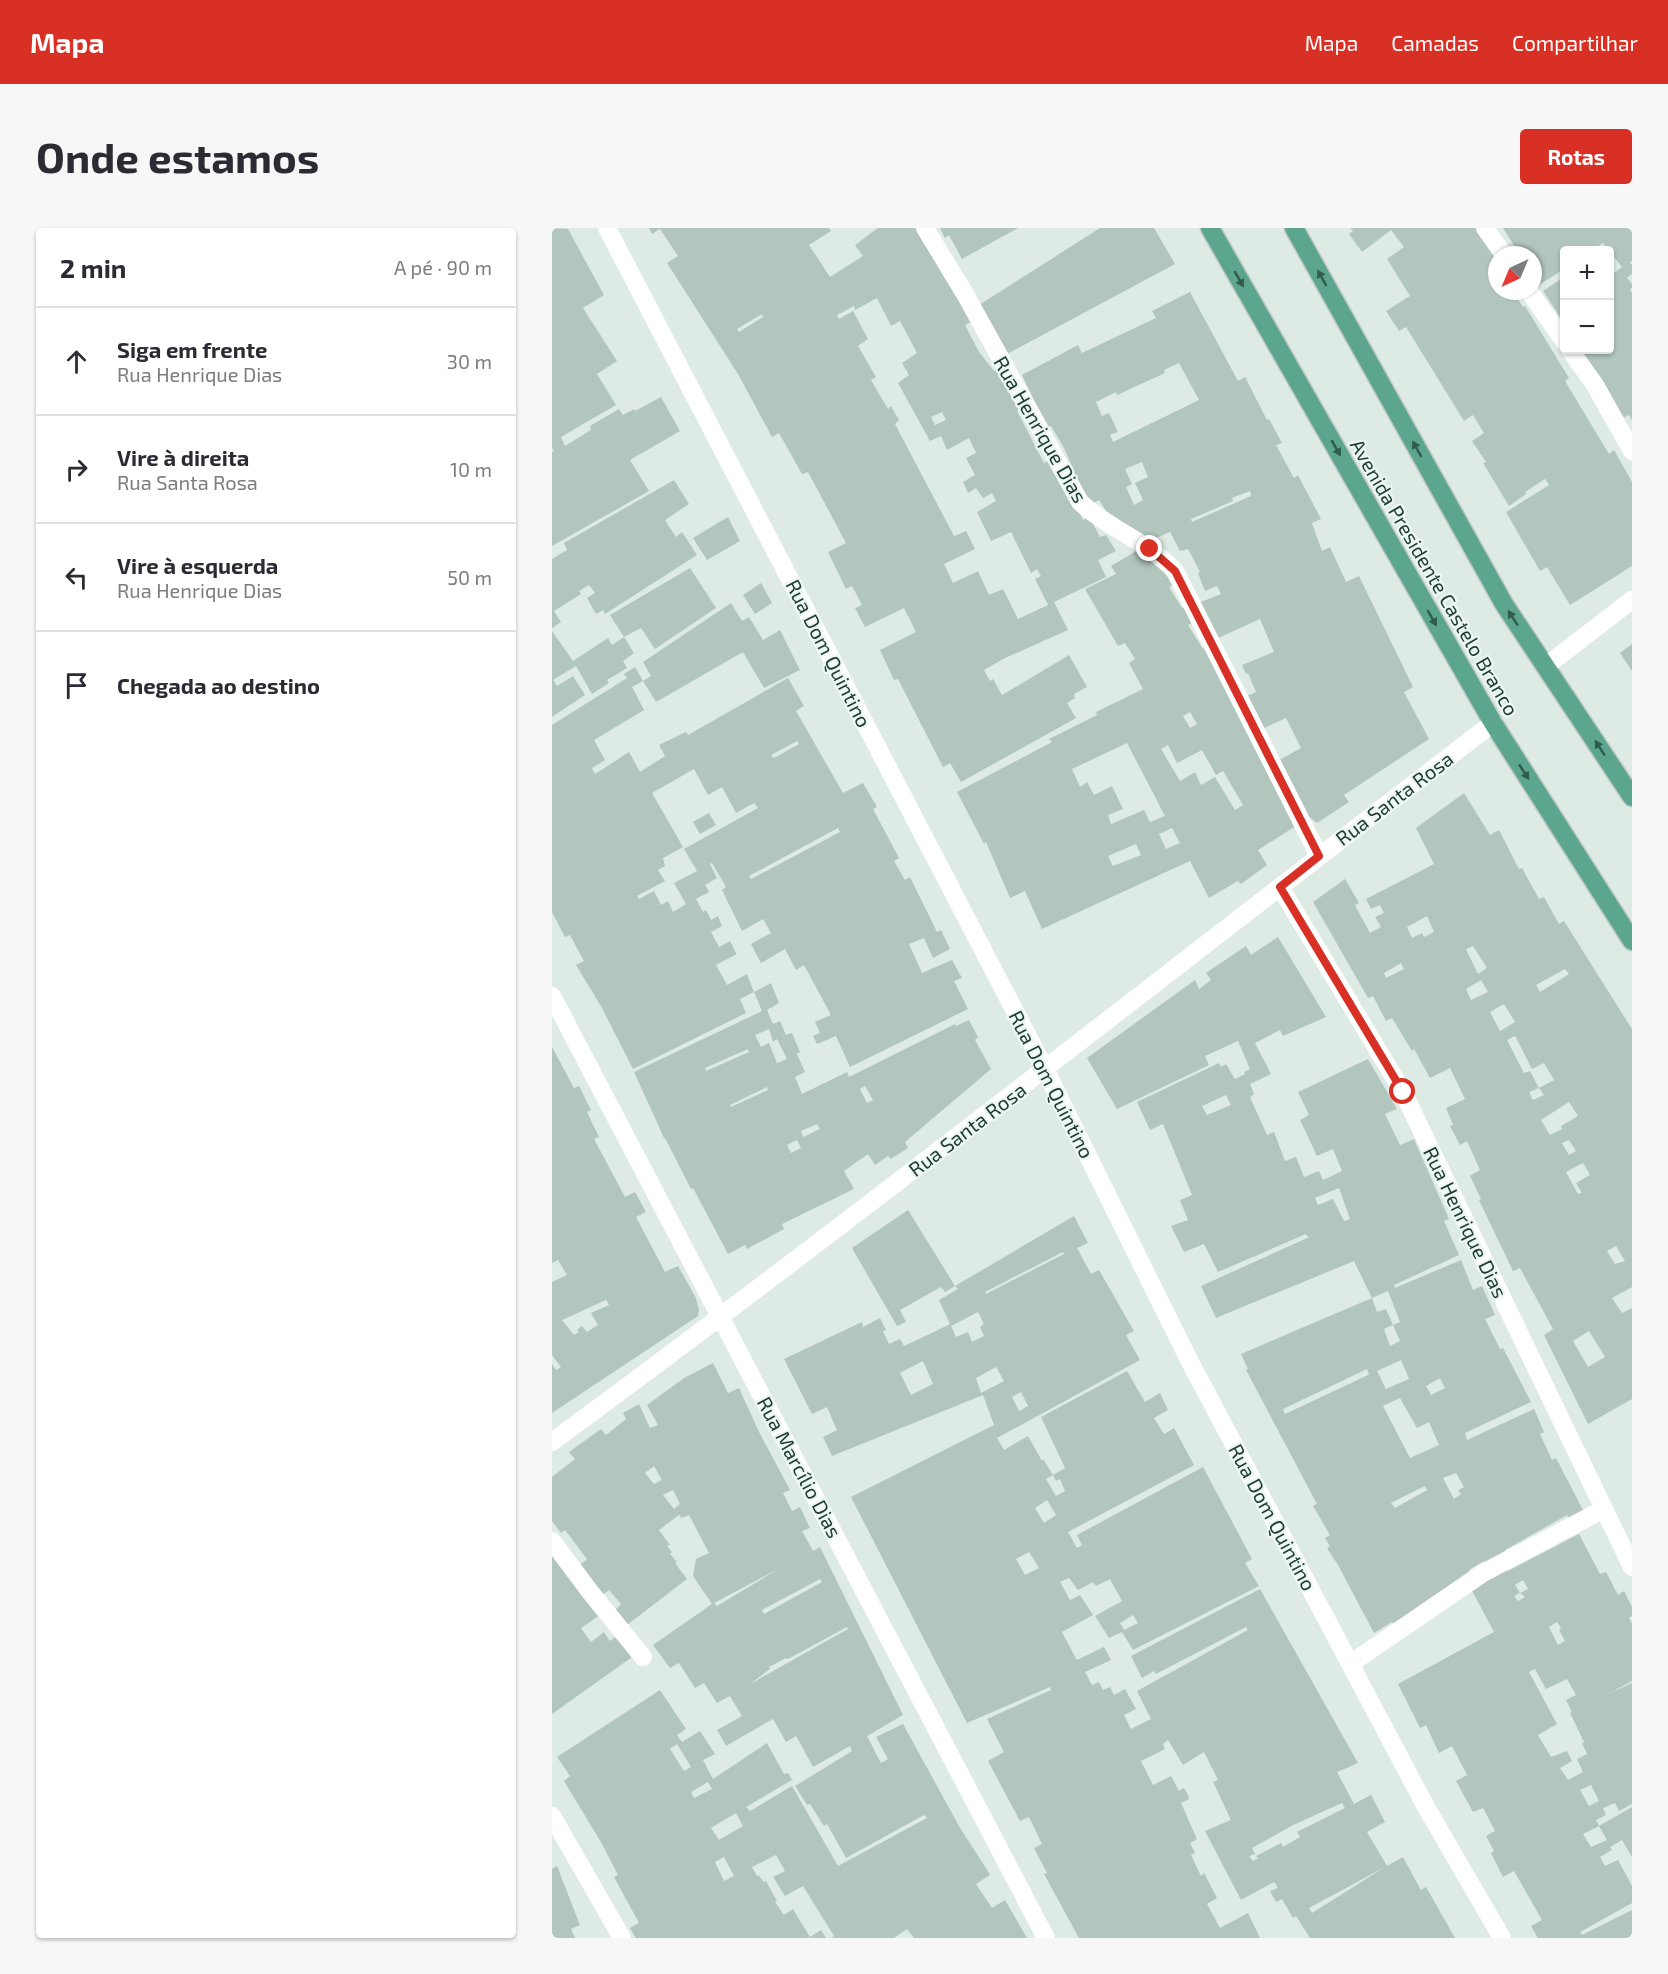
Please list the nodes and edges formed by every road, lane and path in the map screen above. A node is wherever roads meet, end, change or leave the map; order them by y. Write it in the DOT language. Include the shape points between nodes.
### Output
graph roads {
  1 [pos="607,228"];
  2 [pos="925,228"];
  3 [pos="1210,228"];
  4 [pos="1294,228"];
  5 [pos="1485,228"];
  6 [pos="1498,246"];
  7 [pos="1535,300"];
  8 [pos="1560,335"];
  9 [pos="1573,354"];
  10 [pos="1632,451"];
  11 [pos="1632,600"];
  12 [pos="1546,666"];
  13 [pos="1493,723"];
  14 [pos="1632,796"];
  15 [pos="1319,856"];
  16 [pos="1280,887"];
  17 [pos="1632,941"];
  18 [pos="552,996"];
  19 [pos="1046,1069"];
  20 [pos="721,1317"];
  21 [pos="552,1442"];
  22 [pos="1604,1509"];
  23 [pos="552,1540"];
  24 [pos="1632,1567"];
  25 [pos="643,1657"];
  26 [pos="1350,1664"];
  27 [pos="552,1816"];
  28 [pos="622,1938"];
  29 [pos="1046,1938"];
  30 [pos="1502,1938"];
  1 -- 19 [label="street, Rua Dom Quintino"];
  2 -- 15 [label="street, Rua Henrique Dias" via="1080,502 1150,549 1175,571"];
  3 -- 13 [label="main road, Avenida Presidente Castelo Branco, one-way"];
  12 -- 4 [label="main road, one-way" via="1504,604"];
  5 -- 6 [label="street"];
  7 -- 8 [label="street"];
  9 -- 10 [label="street"];
  11 -- 12 [label="street"];
  14 -- 12 [label="main road, one-way"];
  13 -- 15 [label="street, Rua Santa Rosa"];
  13 -- 17 [label="main road, Avenida Presidente Castelo Branco, one-way"];
  15 -- 16 [label="street, Rua Santa Rosa"];
  16 -- 19 [label="street, Rua Santa Rosa"];
  16 -- 22 [label="street, Rua Henrique Dias" via="1403,1092"];
  18 -- 20 [label="street, Rua Marcílio Dias"];
  19 -- 20 [label="street, Rua Santa Rosa"];
  19 -- 26 [label="street, Rua Dom Quintino" via="1188,1358"];
  20 -- 21 [label="street, Rua Santa Rosa"];
  20 -- 29 [label="street, Rua Marcílio Dias"];
  22 -- 24 [label="street, Rua Henrique Dias"];
  22 -- 26 [label="street" via="1483,1573"];
  23 -- 25 [label="street"];
  26 -- 30 [label="street, Rua Dom Quintino"];
  27 -- 28 [label="street"];
}
